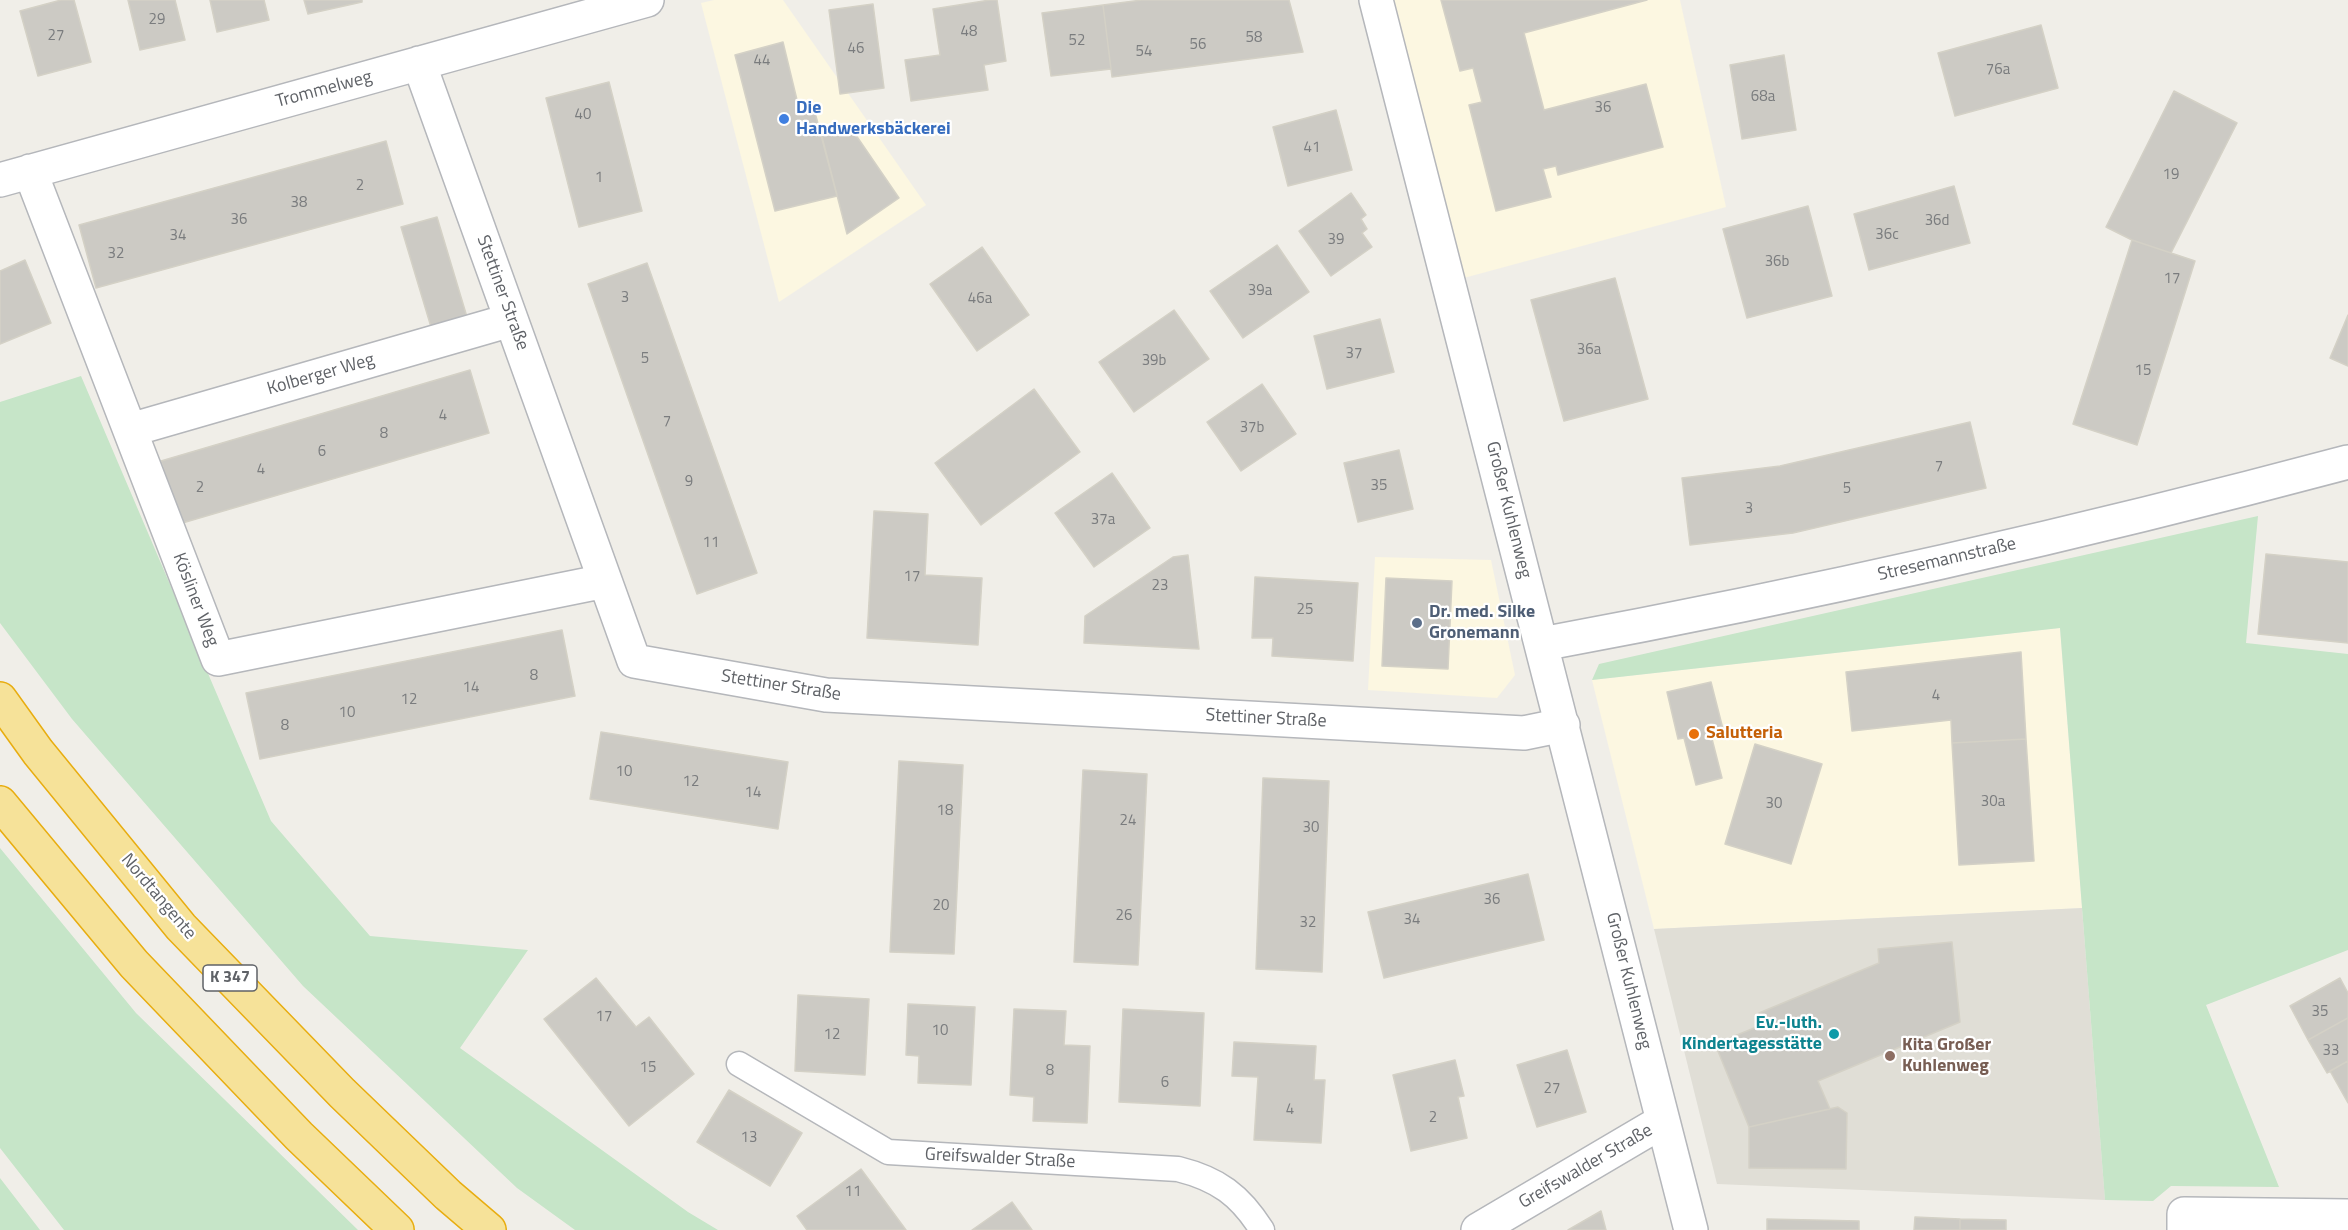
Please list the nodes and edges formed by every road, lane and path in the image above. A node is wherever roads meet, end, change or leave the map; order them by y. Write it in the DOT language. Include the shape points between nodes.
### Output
graph roads {
  1 [pos="648,0"];
  2 [pos="1377,0"];
  3 [pos="419,63"];
  4 [pos="15,175"];
  5 [pos="511,320"];
  6 [pos="130,430"];
  7 [pos="2348,462"];
  8 [pos="605,581"];
  9 [pos="1542,644"];
  10 [pos="0,699"];
  11 [pos="1563,725"];
  12 [pos="0,803"];
  13 [pos="739,1064"];
  14 [pos="1663,1121"];
  15 [pos="2348,1216"];
  16 [pos="397,1230"];
  17 [pos="489,1230"];
  18 [pos="1262,1230"];
  19 [pos="1478,1230"];
  20 [pos="1691,1230"];
  21 [pos="2184,1230"];
  1 -- 3 [label="street, Trommelweg"];
  2 -- 9 [label="street, Großer Kuhlenweg"];
  3 -- 4 [label="street, Trommelweg"];
  3 -- 5 [label="street, Stettiner Straße"];
  4 -- 6 [label="street, Kösliner Weg"];
  5 -- 6 [label="street, Kolberger Weg"];
  5 -- 8 [label="street, Stettiner Straße"];
  6 -- 8 [label="street, Kösliner Weg" via="218,659"];
  7 -- 9 [label="street, Stresemannstraße" via="2221,496 1790,597"];
  8 -- 11 [label="street, Stettiner Straße" via="634,661 826,695 1524,733"];
  9 -- 11 [label="street, Großer Kuhlenweg"];
  10 -- 17 [label="highway, Nordtangente / K 347" via="38,752 181,927 342,1093"];
  11 -- 14 [label="street, Großer Kuhlenweg"];
  12 -- 16 [label="highway" via="134,964 299,1136"];
  13 -- 18 [label="lane, Greifswalder Straße" via="888,1152 1178,1168 1199,1174 1236,1196"];
  14 -- 19 [label="street, Greifswalder Straße"];
  14 -- 20 [label="street, Großer Kuhlenweg"];
  15 -- 21 [label="street" via="2184,1214"];
}
